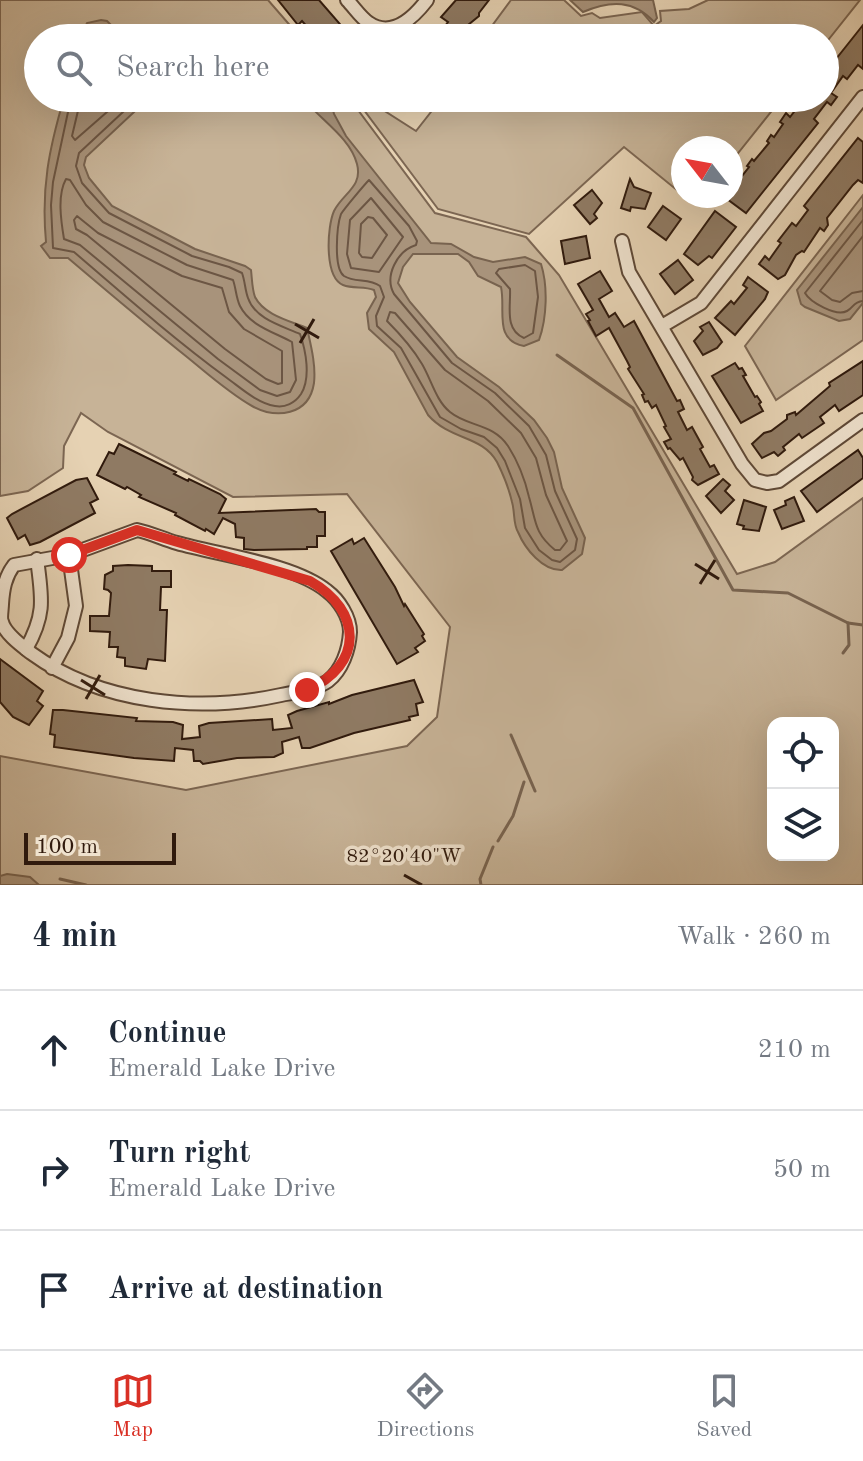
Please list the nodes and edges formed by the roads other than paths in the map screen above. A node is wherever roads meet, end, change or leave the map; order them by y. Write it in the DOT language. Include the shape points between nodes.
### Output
graph roads {
  1 [pos="347,0"];
  2 [pos="427,0"];
  3 [pos="370,24"];
  4 [pos="404,24"];
  5 [pos="863,97"];
  6 [pos="622,241"];
  7 [pos="662,326"];
  8 [pos="863,420"];
  9 [pos="69,555"];
  10 [pos="37,559"];
  11 [pos="1,600"];
  12 [pos="26,649"];
  13 [pos="52,668"];
  1 -- 3 [label="street"];
  2 -- 4 [label="street"];
  5 -- 7 [label="street" via="701,303"];
  6 -- 7 [label="street" via="629,272"];
  7 -- 8 [label="street" via="716,424 755,480 779,481"];
  9 -- 10 [label="street"];
  9 -- 13 [label="street" via="76,606 68,638"];
  9 -- 13 [label="street" via="137,530 283,571 328,591 344,610 350,628 348,648 327,681 252,702 142,698 86,684"];
  10 -- 11 [label="street" via="14,565 6,575"];
  10 -- 12 [label="street" via="39,627"];
  11 -- 12 [label="street" via="2,623"];
  12 -- 13 [label="street"];
}
